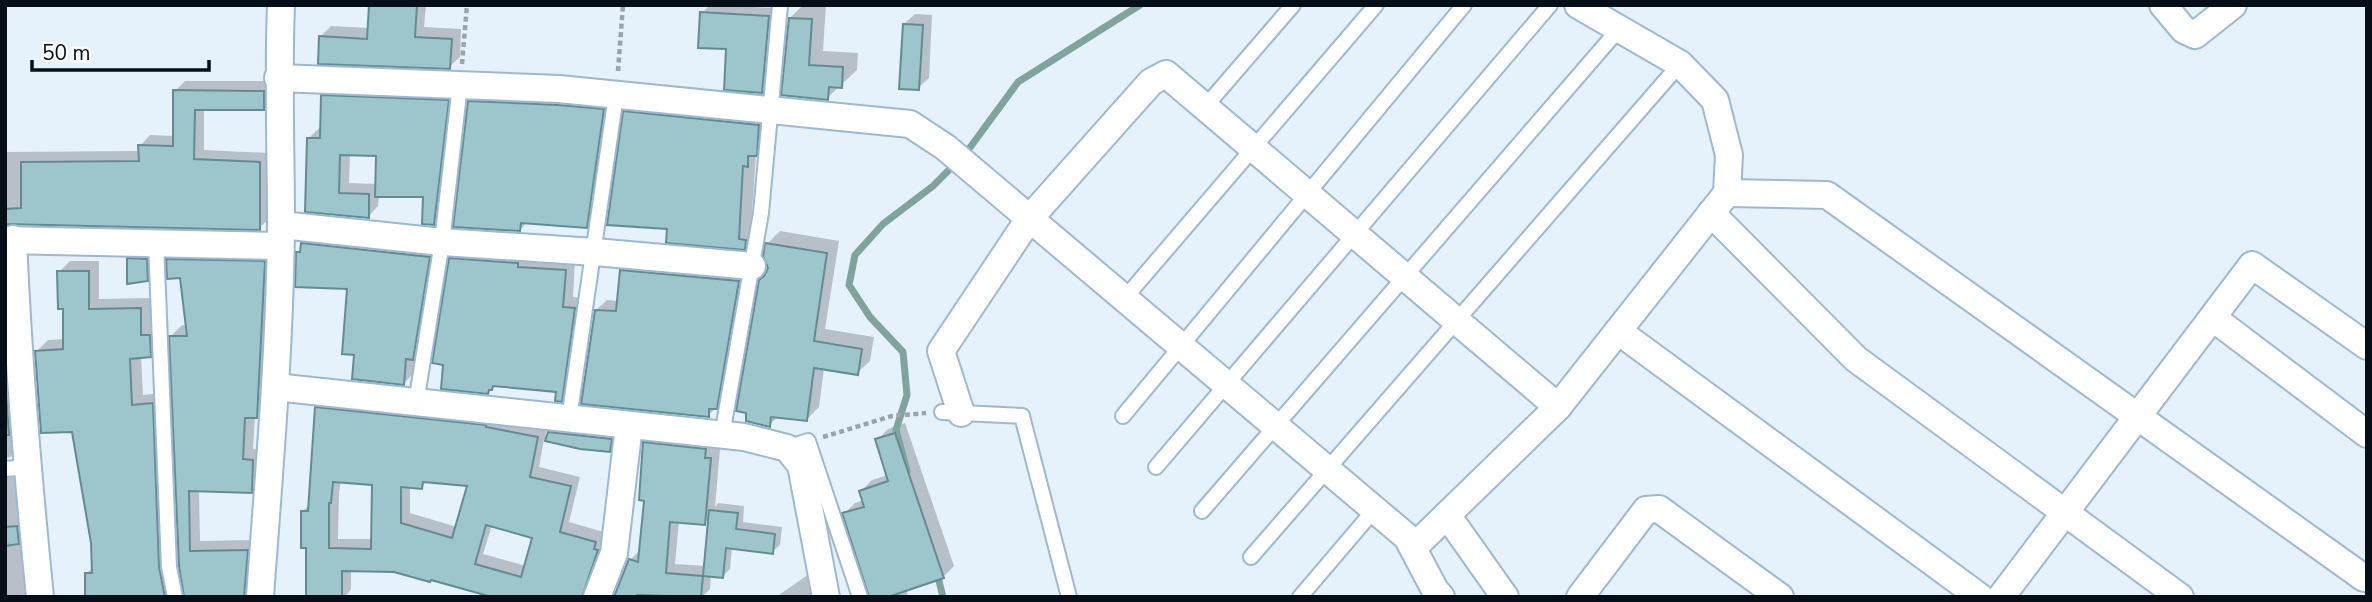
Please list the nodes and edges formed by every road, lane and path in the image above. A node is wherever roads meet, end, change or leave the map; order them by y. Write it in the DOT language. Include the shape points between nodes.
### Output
graph roads {
  1 [pos="281,5"];
  2 [pos="467,5"];
  3 [pos="623,5"];
  4 [pos="780,5"];
  5 [pos="1293,5"];
  6 [pos="1376,5"];
  7 [pos="1464,5"];
  8 [pos="1550,5"];
  9 [pos="1578,5"];
  10 [pos="2163,5"];
  11 [pos="2232,5"];
  12 [pos="1619,29"];
  13 [pos="1680,64"];
  14 [pos="278,78"];
  15 [pos="460,85"];
  16 [pos="617,95"];
  17 [pos="1205,107"];
  18 [pos="771,110"];
  19 [pos="1254,148"];
  20 [pos="1308,194"];
  21 [pos="1719,203"];
  22 [pos="1029,219"];
  23 [pos="1355,234"];
  24 [pos="280,235"];
  25 [pos="9,239"];
  26 [pos="156,242"];
  27 [pos="442,242"];
  28 [pos="595,252"];
  29 [pos="752,266"];
  30 [pos="1405,276"];
  31 [pos="1125,299"];
  32 [pos="2213,318"];
  33 [pos="11,320"];
  34 [pos="1457,321"];
  35 [pos="1618,331"];
  36 [pos="1181,346"];
  37 [pos="2367,346"];
  38 [pos="1226,385"];
  39 [pos="275,387"];
  40 [pos="416,403"];
  41 [pos="1558,407"];
  42 [pos="951,412"];
  43 [pos="1123,416"];
  44 [pos="2138,416"];
  45 [pos="569,419"];
  46 [pos="629,425"];
  47 [pos="1275,426"];
  48 [pos="2367,434"];
  49 [pos="722,435"];
  50 [pos="798,444"];
  51 [pos="1156,467"];
  52 [pos="16,468"];
  53 [pos="1327,470"];
  54 [pos="1375,509"];
  55 [pos="1202,511"];
  56 [pos="2065,512"];
  57 [pos="1447,515"];
  58 [pos="1413,548"];
  59 [pos="1251,557"];
  60 [pos="2361,583"];
  61 [pos="40,597"];
  62 [pos="175,597"];
  63 [pos="260,597"];
  64 [pos="597,597"];
  65 [pos="826,597"];
  66 [pos="860,597"];
  67 [pos="1069,597"];
  68 [pos="1300,597"];
  69 [pos="1441,597"];
  70 [pos="1505,597"];
  71 [pos="1580,597"];
  72 [pos="1780,597"];
  73 [pos="1980,597"];
  74 [pos="2001,597"];
  75 [pos="2180,597"];
  1 -- 14 [label="street"];
  2 -- 15 [label="path"];
  3 -- 16 [label="path"];
  4 -- 18 [label="lane"];
  5 -- 17 [label="lane"];
  6 -- 19 [label="lane"];
  7 -- 20 [label="lane"];
  8 -- 23 [label="lane"];
  9 -- 12 [label="street"];
  10 -- 11 [label="street" via="2184,30 2195,35"];
  12 -- 13 [label="street"];
  12 -- 30 [label="lane"];
  13 -- 21 [label="street" via="1715,100 1729,155"];
  13 -- 34 [label="lane"];
  14 -- 15 [label="street"];
  14 -- 24 [label="street"];
  15 -- 16 [label="street"];
  15 -- 27 [label="lane"];
  16 -- 18 [label="street"];
  16 -- 28 [label="lane"];
  17 -- 19 [label="street"];
  17 -- 22 [label="street" via="1166,74 1151,82"];
  18 -- 22 [label="street" via="910,124 945,147"];
  18 -- 29 [label="lane"];
  19 -- 20 [label="street"];
  19 -- 31 [label="lane"];
  20 -- 23 [label="street"];
  20 -- 36 [label="lane"];
  21 -- 35 [label="street"];
  21 -- 44 [label="street" via="1827,195"];
  21 -- 56 [label="street" via="1856,359"];
  22 -- 31 [label="street"];
  22 -- 42 [label="street" via="941,351"];
  23 -- 30 [label="street"];
  23 -- 38 [label="lane"];
  24 -- 26 [label="street"];
  24 -- 27 [label="street"];
  24 -- 39 [label="street"];
  25 -- 26 [label="street"];
  25 -- 33 [label="street"];
  26 -- 62 [label="lane" via="169,567"];
  27 -- 28 [label="street"];
  27 -- 40 [label="lane"];
  28 -- 29 [label="street"];
  28 -- 45 [label="lane"];
  29 -- 49 [label="lane"];
  30 -- 34 [label="street"];
  30 -- 47 [label="lane"];
  31 -- 36 [label="street"];
  32 -- 37 [label="street" via="2252,265"];
  32 -- 44 [label="street"];
  32 -- 48 [label="street"];
  33 -- 52 [label="street"];
  34 -- 41 [label="street"];
  34 -- 53 [label="lane"];
  35 -- 41 [label="street"];
  35 -- 73 [label="street"];
  36 -- 38 [label="street"];
  36 -- 43 [label="lane"];
  38 -- 47 [label="street"];
  38 -- 51 [label="lane"];
  39 -- 40 [label="street"];
  39 -- 63 [label="street"];
  40 -- 45 [label="street"];
  41 -- 57 [label="street"];
  42 -- 50 [label="path" via="892,416"];
  42 -- 67 [label="lane" via="1022,416"];
  44 -- 56 [label="street"];
  44 -- 60 [label="street"];
  45 -- 46 [label="street"];
  46 -- 49 [label="street"];
  46 -- 64 [label="street" via="614,553"];
  47 -- 53 [label="street"];
  47 -- 55 [label="lane"];
  49 -- 50 [label="street"];
  50 -- 65 [label="street"];
  50 -- 66 [label="lane"];
  52 -- 61 [label="street"];
  53 -- 54 [label="street"];
  53 -- 59 [label="lane"];
  54 -- 58 [label="street"];
  54 -- 68 [label="lane"];
  56 -- 74 [label="street"];
  56 -- 75 [label="street"];
  57 -- 58 [label="street"];
  57 -- 70 [label="street"];
  58 -- 69 [label="street"];
  71 -- 72 [label="street" via="1646,510 1659,509"];
}
